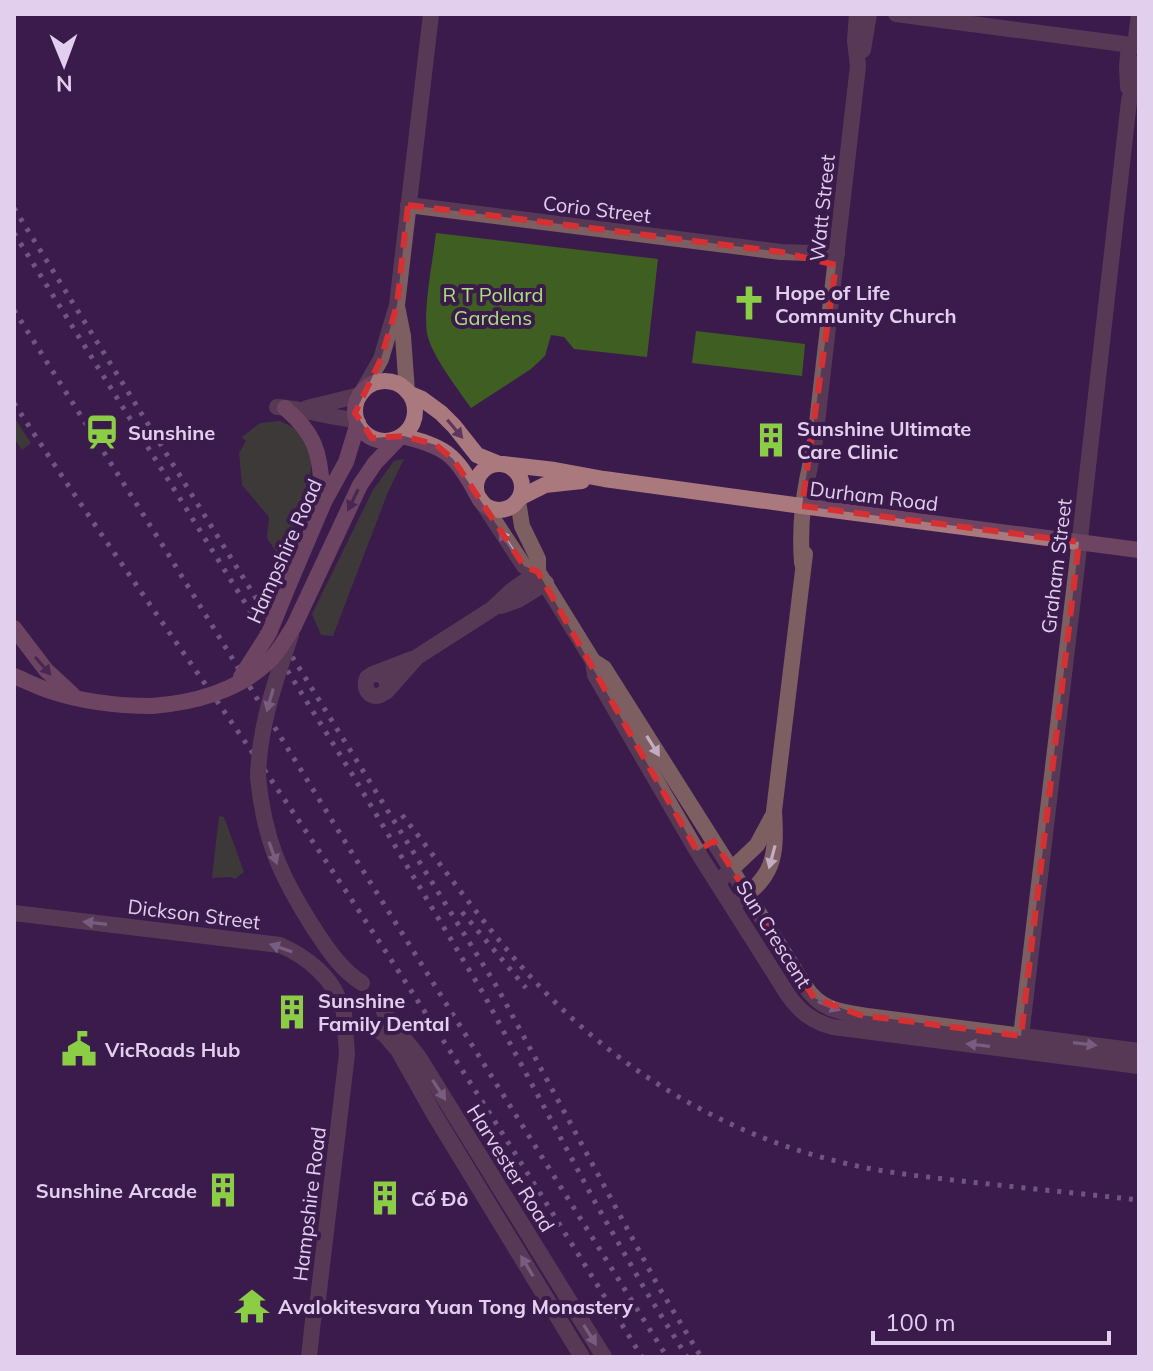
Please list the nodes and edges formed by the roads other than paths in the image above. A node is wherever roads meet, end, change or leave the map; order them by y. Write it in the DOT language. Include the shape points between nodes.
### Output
graph roads {
  1 [pos="431,14"];
  2 [pos="857,14"];
  3 [pos="869,14"];
  4 [pos="896,14"];
  5 [pos="1139,14"];
  6 [pos="1134,46"];
  7 [pos="1139,63"];
  8 [pos="858,66"];
  9 [pos="1129,101"];
  10 [pos="408,205"];
  11 [pos="836,260"];
  12 [pos="397,305"];
  13 [pos="361,393"];
  14 [pos="408,393"];
  15 [pos="288,408"];
  16 [pos="357,422"];
  17 [pos="400,437"];
  18 [pos="501,464"];
  19 [pos="604,479"];
  20 [pos="479,497"];
  21 [pos="519,499"];
  22 [pos="324,502"];
  23 [pos="807,507"];
  24 [pos="1079,542"];
  25 [pos="1139,550"];
  26 [pos="542,578"];
  27 [pos="294,626"];
  28 [pos="14,631"];
  29 [pos="14,650"];
  30 [pos="417,657"];
  31 [pos="593,661"];
  32 [pos="14,676"];
  33 [pos="232,686"];
  34 [pos="78,698"];
  35 [pos="774,811"];
  36 [pos="714,841"];
  37 [pos="697,851"];
  38 [pos="729,867"];
  39 [pos="715,878"];
  40 [pos="748,895"];
  41 [pos="733,905"];
  42 [pos="14,913"];
  43 [pos="362,983"];
  44 [pos="380,1002"];
  45 [pos="343,1010"];
  46 [pos="365,1022"];
  47 [pos="1020,1043"];
  48 [pos="1139,1051"];
  49 [pos="347,1054"];
  50 [pos="1139,1066"];
  51 [pos="309,1357"];
  52 [pos="582,1357"];
  53 [pos="604,1357"];
  1 -- 10 [label="street"];
  2 -- 8 [label="street, Watt Street"];
  3 -- 8 [label="street, Watt Street"];
  4 -- 6 [label="street"];
  5 -- 6 [label="street, Graham Street"];
  6 -- 9 [label="street, Graham Street" via="1127,66"];
  7 -- 9 [label="street, Graham Street"];
  8 -- 11 [label="street, Watt Street"];
  9 -- 24 [label="street, Graham Street"];
  10 -- 11 [label="street, Corio Street"];
  10 -- 12 [label="street"];
  11 -- 23 [label="street, Watt Street" via="814,449 805,485"];
  12 -- 13 [label="street" via="381,359"];
  12 -- 14 [label="street"];
  13 -- 14 [label="main road" via="385,381"];
  13 -- 15 [label="street"];
  13 -- 16 [label="main road"];
  14 -- 17 [label="main road" via="415,413"];
  14 -- 18 [label="main road, one-way" via="441,413 477,455"];
  15 -- 16 [label="street"];
  15 -- 22 [label="main road" via="314,442"];
  16 -- 17 [label="main road" via="379,440"];
  16 -- 22 [label="main road, Hampshire Road" via="346,462"];
  17 -- 20 [label="main road, Sun Crescent" via="448,453"];
  17 -- 27 [label="main road, Hampshire Road, one-way" via="360,485"];
  18 -- 19 [label="main road, Durham Road"];
  18 -- 20 [label="main road" via="481,472 476,484"];
  18 -- 21 [label="main road" via="519,474"];
  19 -- 21 [label="main road, Durham Road" via="545,485"];
  19 -- 23 [label="main road, Durham Road"];
  20 -- 21 [label="main road" via="499,510"];
  26 -- 20 [label="street, Sun Crescent, one-way" via="524,566"];
  21 -- 26 [label="street, Sun Crescent" via="522,526"];
  22 -- 33 [label="main road, Hampshire Road, bridge" via="265,641"];
  23 -- 24 [label="main road, Durham Road"];
  23 -- 35 [label="street, Watt Street" via="800,534 802,563"];
  24 -- 25 [label="main road, Durham Road"];
  24 -- 47 [label="street, Graham Street"];
  26 -- 30 [label="street" via="511,591"];
  26 -- 31 [label="street, Sun Crescent"];
  27 -- 33 [label="main road, Hampshire Road, bridge" via="271,660"];
  27 -- 43 [label="street, Hampshire Road, one-way, bridge" via="259,751 264,823 287,885 340,964"];
  28 -- 29 [label="main road"];
  28 -- 34 [label="main road, one-way"];
  30 -- 30 [label="street" via="386,692 386,678 373,674"];
  31 -- 36 [label="street, Sun Crescent, one-way" via="604,668"];
  31 -- 37 [label="street, Sun Crescent" via="595,675"];
  32 -- 34 [label="main road, Hampshire Road"];
  33 -- 34 [label="main road, Hampshire Road, bridge" via="152,706"];
  35 -- 38 [label="street, Watt Street" via="762,839"];
  35 -- 40 [label="street, Watt Street, one-way" via="774,858"];
  36 -- 37 [label="street"];
  36 -- 38 [label="street, Sun Crescent"];
  37 -- 39 [label="street, Sun Crescent"];
  38 -- 39 [label="street, Watt Street"];
  38 -- 40 [label="street, Sun Crescent"];
  39 -- 41 [label="street, Sun Crescent"];
  40 -- 41 [label="street, Watt Street"];
  40 -- 47 [label="street, Sun Crescent, one-way" via="811,995 822,1004"];
  47 -- 41 [label="street, Sun Crescent, one-way" via="841,1028 815,1021 788,995"];
  45 -- 42 [label="street, Dickson Street, one-way" via="335,989 317,969 280,945"];
  43 -- 44 [label="street" via="375,989"];
  43 -- 45 [label="street" via="346,990"];
  44 -- 46 [label="street"];
  44 -- 53 [label="street, Harvester Road, one-way"];
  45 -- 46 [label="street" via="353,1021"];
  45 -- 49 [label="street, Hampshire Road"];
  46 -- 49 [label="street, Hampshire Road"];
  52 -- 46 [label="street, Harvester Road, one-way" via="398,1050"];
  47 -- 48 [label="street, Sun Crescent, one-way"];
  47 -- 50 [label="street, Sun Crescent"];
  49 -- 51 [label="street, Hampshire Road"];
}
